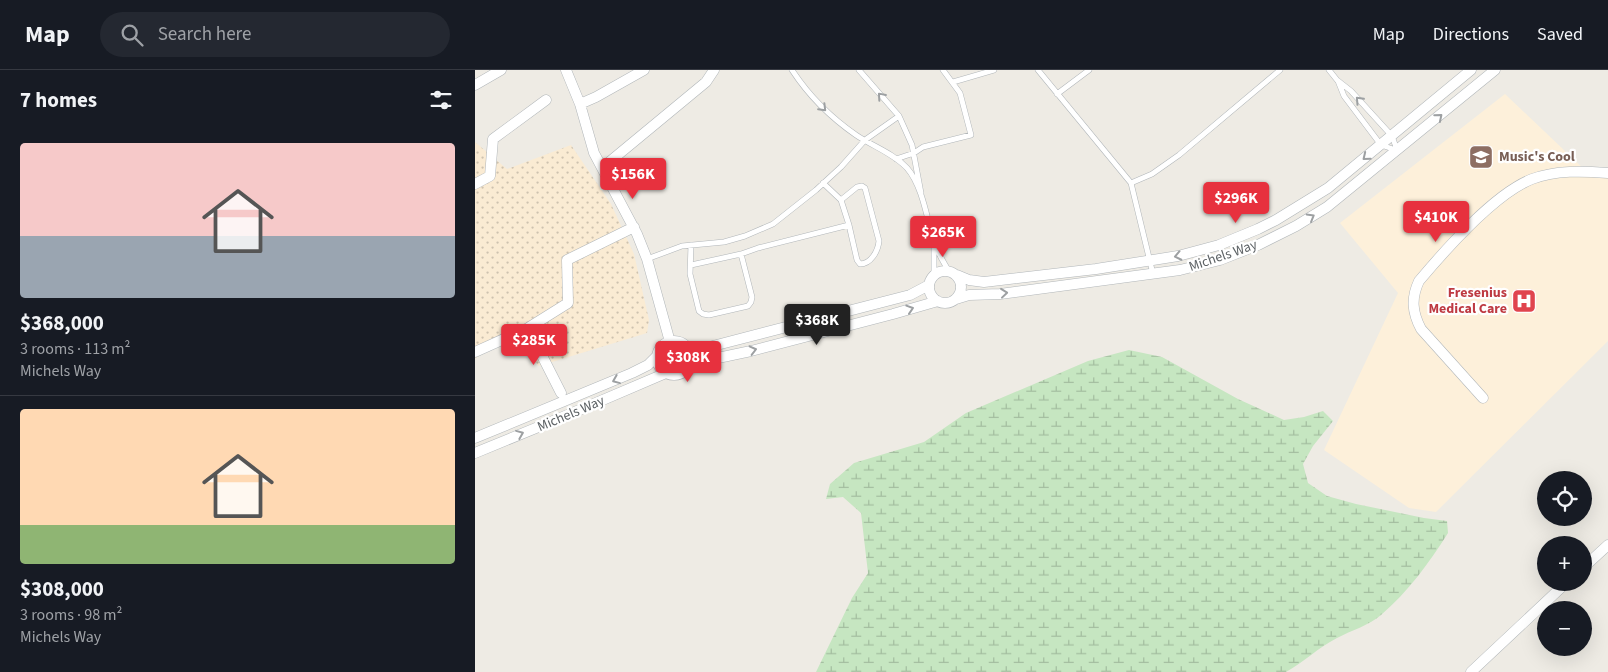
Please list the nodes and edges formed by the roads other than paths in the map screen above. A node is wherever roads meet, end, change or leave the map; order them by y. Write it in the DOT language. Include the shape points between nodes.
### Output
graph roads {
  1 [pos="501,70"];
  2 [pos="566,70"];
  3 [pos="645,70"];
  4 [pos="714,70"];
  5 [pos="792,70"];
  6 [pos="859,70"];
  7 [pos="943,70"];
  8 [pos="994,70"];
  9 [pos="1038,70"];
  10 [pos="1089,70"];
  11 [pos="1280,70"];
  12 [pos="1329,70"];
  13 [pos="1471,70"];
  14 [pos="1495,70"];
  15 [pos="1337,80"];
  16 [pos="953,82"];
  17 [pos="475,85"];
  18 [pos="1057,94"];
  19 [pos="546,100"];
  20 [pos="580,104"];
  21 [pos="899,116"];
  22 [pos="1392,136"];
  23 [pos="865,140"];
  24 [pos="1381,145"];
  25 [pos="1397,151"];
  26 [pos="914,153"];
  27 [pos="896,159"];
  28 [pos="602,168"];
  29 [pos="1608,173"];
  30 [pos="823,183"];
  31 [pos="1131,183"];
  32 [pos="475,184"];
  33 [pos="841,200"];
  34 [pos="923,204"];
  35 [pos="849,225"];
  36 [pos="633,227"];
  37 [pos="934,242"];
  38 [pos="691,245"];
  39 [pos="741,254"];
  40 [pos="647,259"];
  41 [pos="1151,261"];
  42 [pos="691,265"];
  43 [pos="952,273"];
  44 [pos="1153,274"];
  45 [pos="931,280"];
  46 [pos="955,299"];
  47 [pos="938,301"];
  48 [pos="528,328"];
  49 [pos="670,342"];
  50 [pos="684,346"];
  51 [pos="475,352"];
  52 [pos="657,356"];
  53 [pos="689,366"];
  54 [pos="666,373"];
  55 [pos="561,393"];
  56 [pos="1483,398"];
  57 [pos="475,438"];
  58 [pos="475,453"];
  59 [pos="1608,546"];
  60 [pos="1592,560"];
  61 [pos="1557,591"];
  62 [pos="1471,672"];
  1 -- 17 [label="street"];
  2 -- 20 [label="street"];
  3 -- 20 [label="street"];
  4 -- 28 [label="street" via="706,82"];
  5 -- 23 [label="lane, one-way" via="829,114"];
  21 -- 6 [label="lane, one-way"];
  7 -- 16 [label="lane"];
  8 -- 16 [label="lane"];
  9 -- 18 [label="lane"];
  10 -- 18 [label="lane"];
  11 -- 31 [label="lane" via="1179,155 1152,174"];
  12 -- 15 [label="lane"];
  13 -- 22 [label="street, Michels Way"];
  25 -- 14 [label="street, Michels Way, one-way"];
  22 -- 15 [label="lane, one-way"];
  15 -- 24 [label="lane" via="1344,96"];
  16 -- 26 [label="lane" via="960,93 971,135"];
  18 -- 31 [label="lane"];
  19 -- 32 [label="street" via="493,138 490,176"];
  20 -- 28 [label="street" via="589,140"];
  21 -- 23 [label="lane"];
  21 -- 26 [label="lane"];
  22 -- 24 [label="street, Michels Way"];
  22 -- 25 [label="lane"];
  23 -- 27 [label="lane"];
  23 -- 30 [label="lane"];
  24 -- 25 [label="lane"];
  24 -- 41 [label="street, Michels Way, one-way" via="1328,188 1276,220 1219,245"];
  44 -- 25 [label="street, Michels Way, one-way" via="1220,260 1280,234 1321,211"];
  26 -- 27 [label="lane"];
  26 -- 34 [label="lane"];
  27 -- 34 [label="lane" via="913,178"];
  28 -- 36 [label="street"];
  29 -- 56 [label="street" via="1562,172 1532,179 1480,216 1419,281 1413,299 1421,329"];
  30 -- 33 [label="lane"];
  30 -- 38 [label="lane" via="773,224 731,240"];
  31 -- 41 [label="lane"];
  33 -- 35 [label="lane"];
  33 -- 35 [label="lane" via="857,187 865,188 879,246 865,264 857,260"];
  34 -- 37 [label="lane"];
  35 -- 39 [label="lane"];
  36 -- 40 [label="street"];
  36 -- 48 [label="street" via="567,260 568,303"];
  37 -- 43 [label="lane"];
  37 -- 45 [label="lane"];
  38 -- 40 [label="lane"];
  38 -- 42 [label="lane"];
  39 -- 42 [label="lane"];
  39 -- 42 [label="lane" via="751,302 747,306 709,315 699,311 690,274"];
  40 -- 49 [label="street"];
  41 -- 43 [label="street, Michels Way" via="984,282"];
  41 -- 44 [label="lane"];
  43 -- 45 [label="street" via="938,272"];
  43 -- 46 [label="street" via="960,280 961,290"];
  46 -- 44 [label="street, Michels Way, one-way"];
  45 -- 47 [label="street" via="931,294"];
  45 -- 50 [label="street" via="910,295 709,347"];
  46 -- 47 [label="street" via="947,303"];
  53 -- 47 [label="street, one-way"];
  48 -- 51 [label="street"];
  48 -- 55 [label="street"];
  49 -- 50 [label="street"];
  49 -- 52 [label="street" via="661,347"];
  50 -- 53 [label="street" via="690,354"];
  52 -- 54 [label="street" via="659,366"];
  52 -- 57 [label="street, Michels Way, one-way" via="632,373"];
  53 -- 54 [label="street" via="677,374"];
  58 -- 54 [label="street, Michels Way, one-way"];
  59 -- 60 [label="street"];
  61 -- 62 [label="street"];
}
